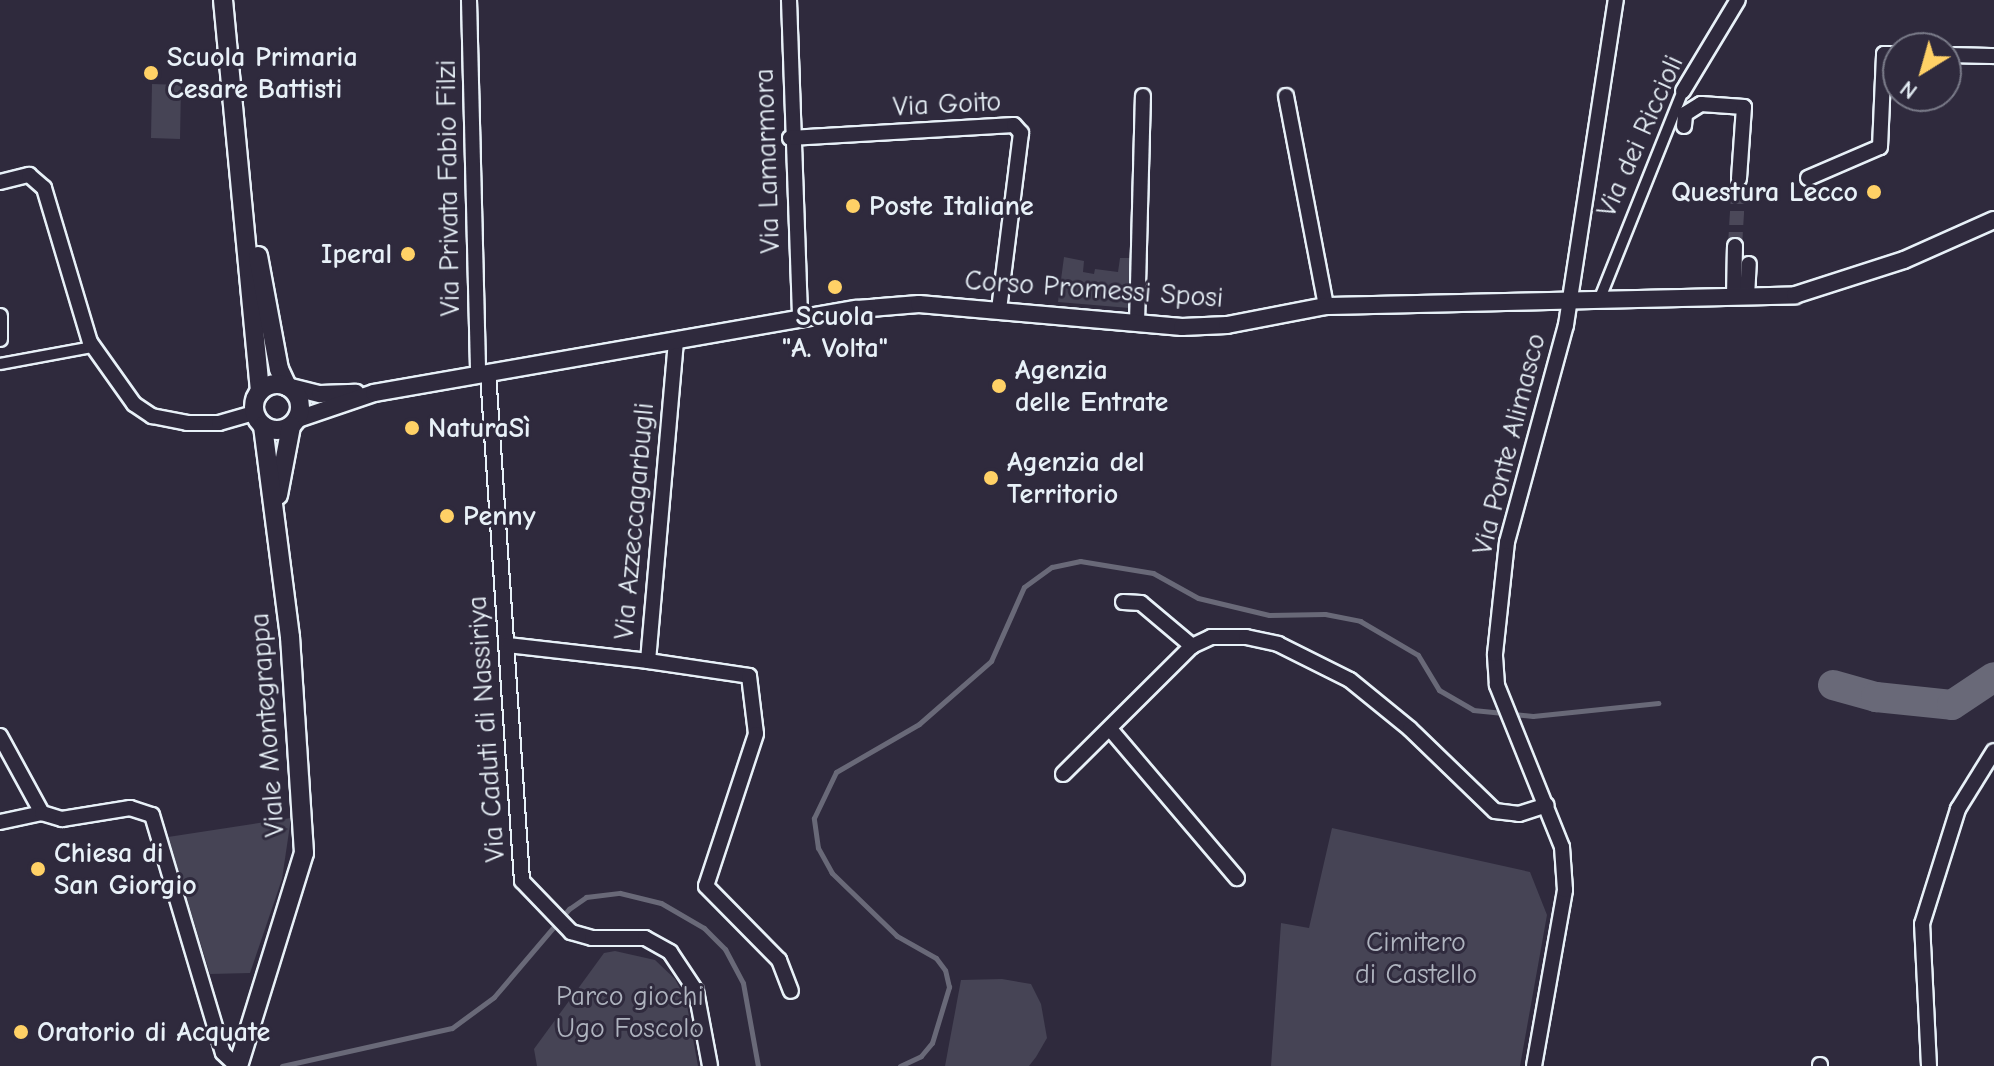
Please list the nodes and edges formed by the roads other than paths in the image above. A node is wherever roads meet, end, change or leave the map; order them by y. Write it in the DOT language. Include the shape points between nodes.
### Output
graph roads {
  1 [pos="223,0"];
  2 [pos="469,0"];
  3 [pos="789,0"];
  4 [pos="1616,0"];
  5 [pos="1738,0"];
  6 [pos="1962,55"];
  7 [pos="1994,56"];
  8 [pos="1683,91"];
  9 [pos="1143,96"];
  10 [pos="1286,96"];
  11 [pos="1882,100"];
  12 [pos="1684,126"];
  13 [pos="790,138"];
  14 [pos="239,155"];
  15 [pos="3,175"];
  16 [pos="1808,178"];
  17 [pos="1739,179"];
  18 [pos="1994,220"];
  19 [pos="1735,246"];
  20 [pos="1749,264"];
  21 [pos="1740,297"];
  22 [pos="1600,298"];
  23 [pos="1570,299"];
  24 [pos="1326,306"];
  25 [pos="999,309"];
  26 [pos="0,316"];
  27 [pos="800,319"];
  28 [pos="1137,323"];
  29 [pos="0,339"];
  30 [pos="676,340"];
  31 [pos="93,347"];
  32 [pos="0,364"];
  33 [pos="483,374"];
  34 [pos="287,386"];
  35 [pos="260,391"];
  36 [pos="374,393"];
  37 [pos="259,420"];
  38 [pos="295,422"];
  39 [pos="276,514"];
  40 [pos="1123,602"];
  41 [pos="508,645"];
  42 [pos="1192,646"];
  43 [pos="648,661"];
  44 [pos="1110,729"];
  45 [pos="0,736"];
  46 [pos="1994,751"];
  47 [pos="1063,774"];
  48 [pos="1547,805"];
  49 [pos="42,813"];
  50 [pos="0,822"];
  51 [pos="1237,878"];
  52 [pos="791,991"];
  53 [pos="237,1066"];
  54 [pos="710,1066"];
  55 [pos="1534,1066"];
  56 [pos="1929,1066"];
  1 -- 14 [label="main road"];
  2 -- 33 [label="street, Via Privata Fabio Filzi"];
  3 -- 13 [label="street, Via Lamarmora"];
  4 -- 23 [label="street, Via Ponte Alimasco"];
  5 -- 8 [label="street, Via dei Riccioli"];
  6 -- 7 [label="street"];
  8 -- 22 [label="street, Via dei Riccioli"];
  9 -- 28 [label="street"];
  10 -- 24 [label="street"];
  11 -- 16 [label="street" via="1880,147"];
  12 -- 17 [label="street" via="1685,114 1701,104 1744,107"];
  13 -- 25 [label="street, Via Goito" via="1014,125 1021,133"];
  13 -- 27 [label="street, Via Lamarmora"];
  14 -- 34 [label="main road" via="279,369"];
  14 -- 35 [label="main road"];
  15 -- 31 [label="street" via="29,175 44,188"];
  18 -- 21 [label="street, Corso Promessi Sposi" via="1826,287 1795,295"];
  19 -- 21 [label="street"];
  20 -- 21 [label="street"];
  21 -- 22 [label="street, Corso Promessi Sposi"];
  22 -- 23 [label="street, Corso Promessi Sposi"];
  23 -- 24 [label="street, Corso Promessi Sposi"];
  23 -- 48 [label="street, Via Ponte Alimasco" via="1507,542 1495,654 1497,685"];
  24 -- 28 [label="street, Corso Promessi Sposi" via="1227,325"];
  25 -- 27 [label="street, Corso Promessi Sposi" via="919,304"];
  25 -- 28 [label="street, Corso Promessi Sposi"];
  26 -- 29 [label="street"];
  27 -- 30 [label="street, Corso Promessi Sposi"];
  30 -- 33 [label="street, Corso Promessi Sposi"];
  30 -- 43 [label="street, Via Azzeccagarbugli"];
  31 -- 32 [label="street"];
  31 -- 37 [label="street" via="121,390 152,416 219,423"];
  33 -- 36 [label="street, Corso Promessi Sposi"];
  33 -- 41 [label="street, Via Caduti di Nassiriya"];
  34 -- 35 [label="main road" via="268,385"];
  34 -- 36 [label="street, Corso Promessi Sposi" via="320,394"];
  34 -- 38 [label="main road" via="300,400"];
  35 -- 37 [label="main road"];
  36 -- 38 [label="street, Corso Promessi Sposi"];
  37 -- 38 [label="main road"];
  37 -- 39 [label="main road, Viale Montegrappa"];
  38 -- 39 [label="main road, Viale Montegrappa"];
  39 -- 53 [label="main road, Viale Montegrappa" via="304,801 304,853"];
  40 -- 42 [label="street" via="1141,603"];
  41 -- 43 [label="street, Via Azzeccagarbugli"];
  41 -- 54 [label="street, Via Caduti di Nassiriya" via="522,881 571,932 592,938 645,938 670,952 696,991"];
  42 -- 44 [label="street"];
  42 -- 48 [label="street" via="1211,637 1278,644 1350,680 1495,811 1519,814"];
  43 -- 52 [label="street" via="749,676 756,734 706,886 779,960"];
  44 -- 47 [label="street"];
  44 -- 51 [label="street"];
  45 -- 49 [label="street"];
  46 -- 56 [label="street" via="1958,809 1922,924"];
  48 -- 55 [label="street, Via Ponte Alimasco" via="1562,847 1565,890"];
  49 -- 50 [label="street"];
  49 -- 53 [label="street" via="62,819 130,808 152,815 223,1053"];
}
